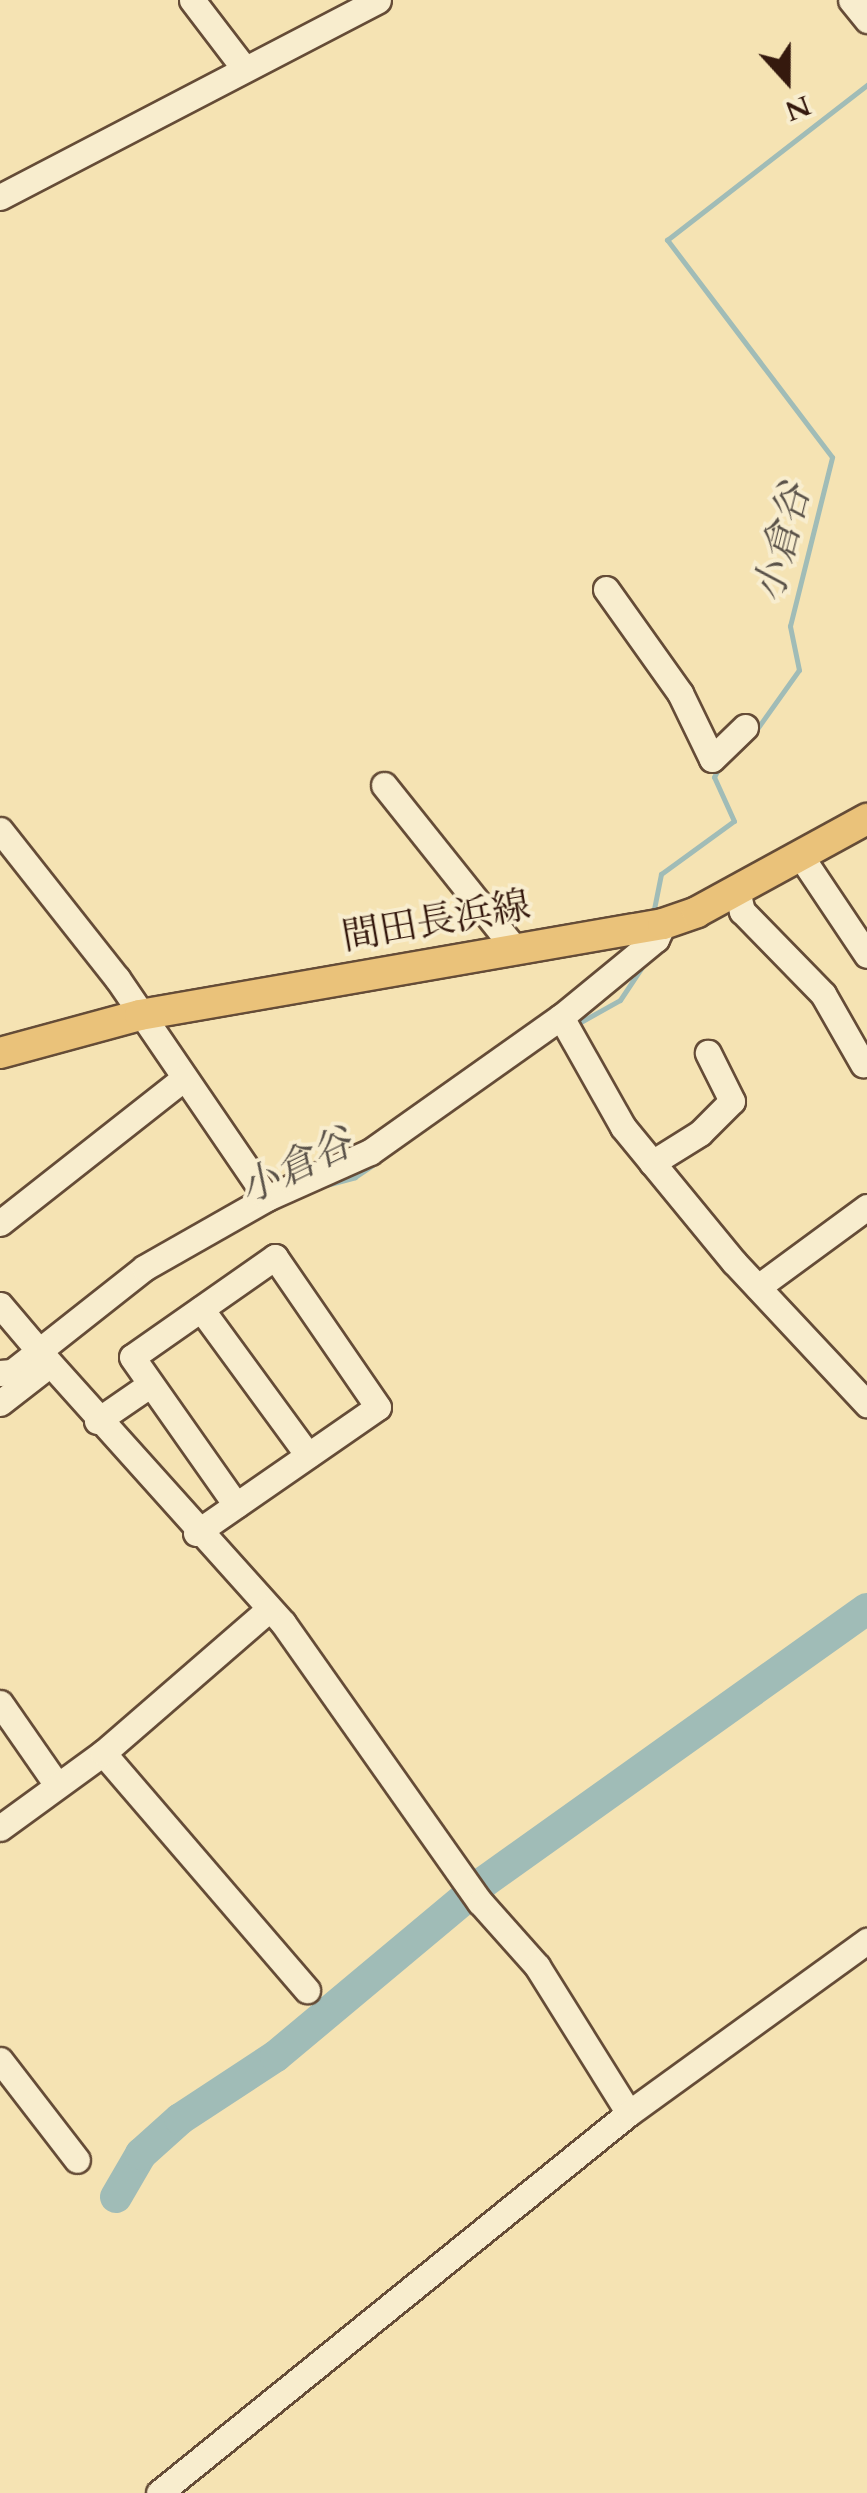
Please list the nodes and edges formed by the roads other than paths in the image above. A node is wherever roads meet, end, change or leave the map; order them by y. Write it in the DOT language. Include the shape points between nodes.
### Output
graph roads {
  1 [pos="192,0"];
  2 [pos="378,0"];
  3 [pos="852,0"];
  4 [pos="867,20"];
  5 [pos="244,68"];
  6 [pos="0,197"];
  7 [pos="606,589"];
  8 [pos="745,727"];
  9 [pos="384,785"];
  10 [pos="867,819"];
  11 [pos="0,830"];
  12 [pos="800,854"];
  13 [pos="10,865"];
  14 [pos="737,890"];
  15 [pos="663,924"];
  16 [pos="514,949"];
  17 [pos="867,955"];
  18 [pos="140,1015"];
  19 [pos="561,1017"];
  20 [pos="708,1052"];
  21 [pos="0,1053"];
  22 [pos="864,1064"];
  23 [pos="184,1078"];
  24 [pos="652,1163"];
  25 [pos="266,1198"];
  26 [pos="867,1208"];
  27 [pos="0,1222"];
  28 [pos="758,1288"];
  29 [pos="0,1305"];
  30 [pos="201,1309"];
  31 [pos="45,1358"];
  32 [pos="0,1373"];
  33 [pos="148,1386"];
  34 [pos="0,1404"];
  35 [pos="867,1404"];
  36 [pos="97,1421"];
  37 [pos="308,1455"];
  38 [pos="236,1505"];
  39 [pos="196,1533"];
  40 [pos="269,1609"];
  41 [pos="0,1702"];
  42 [pos="103,1753"];
  43 [pos="57,1784"];
  44 [pos="0,1828"];
  45 [pos="867,1941"];
  46 [pos="307,1990"];
  47 [pos="0,2060"];
  48 [pos="629,2113"];
  49 [pos="78,2160"];
  50 [pos="159,2493"];
  1 -- 5 [label="street"];
  2 -- 5 [label="street"];
  3 -- 4 [label="street"];
  5 -- 6 [label="street"];
  7 -- 8 [label="street" via="680,693 712,759"];
  9 -- 16 [label="street"];
  10 -- 12 [label="main road, 間田長浜線"];
  11 -- 13 [label="street"];
  12 -- 14 [label="main road, 間田長浜線"];
  12 -- 17 [label="street"];
  13 -- 18 [label="street"];
  14 -- 15 [label="main road, 間田長浜線"];
  14 -- 22 [label="street" via="742,912 823,994"];
  15 -- 16 [label="main road, 間田長浜線"];
  15 -- 19 [label="street" via="642,952"];
  16 -- 18 [label="main road, 間田長浜線"];
  18 -- 21 [label="main road, 間田長浜線"];
  18 -- 23 [label="street"];
  19 -- 24 [label="street" via="588,1074"];
  19 -- 25 [label="street" via="370,1152"];
  20 -- 24 [label="street" via="732,1101 700,1133"];
  23 -- 25 [label="street"];
  23 -- 27 [label="street"];
  24 -- 28 [label="street"];
  25 -- 31 [label="street" via="144,1268"];
  26 -- 28 [label="street"];
  28 -- 35 [label="street"];
  29 -- 31 [label="street"];
  30 -- 33 [label="street" via="132,1357"];
  30 -- 37 [label="street"];
  30 -- 37 [label="street" via="275,1257 378,1407"];
  31 -- 32 [label="street"];
  31 -- 34 [label="street"];
  31 -- 36 [label="street"];
  33 -- 36 [label="street"];
  33 -- 38 [label="street"];
  36 -- 39 [label="street"];
  37 -- 38 [label="street"];
  38 -- 39 [label="street"];
  39 -- 40 [label="street"];
  40 -- 42 [label="street"];
  40 -- 48 [label="street" via="332,1685 480,1902 537,1966"];
  41 -- 43 [label="street"];
  42 -- 43 [label="street"];
  42 -- 46 [label="street"];
  43 -- 44 [label="street"];
  45 -- 48 [label="street"];
  47 -- 49 [label="street"];
  48 -- 50 [label="street"];
}
